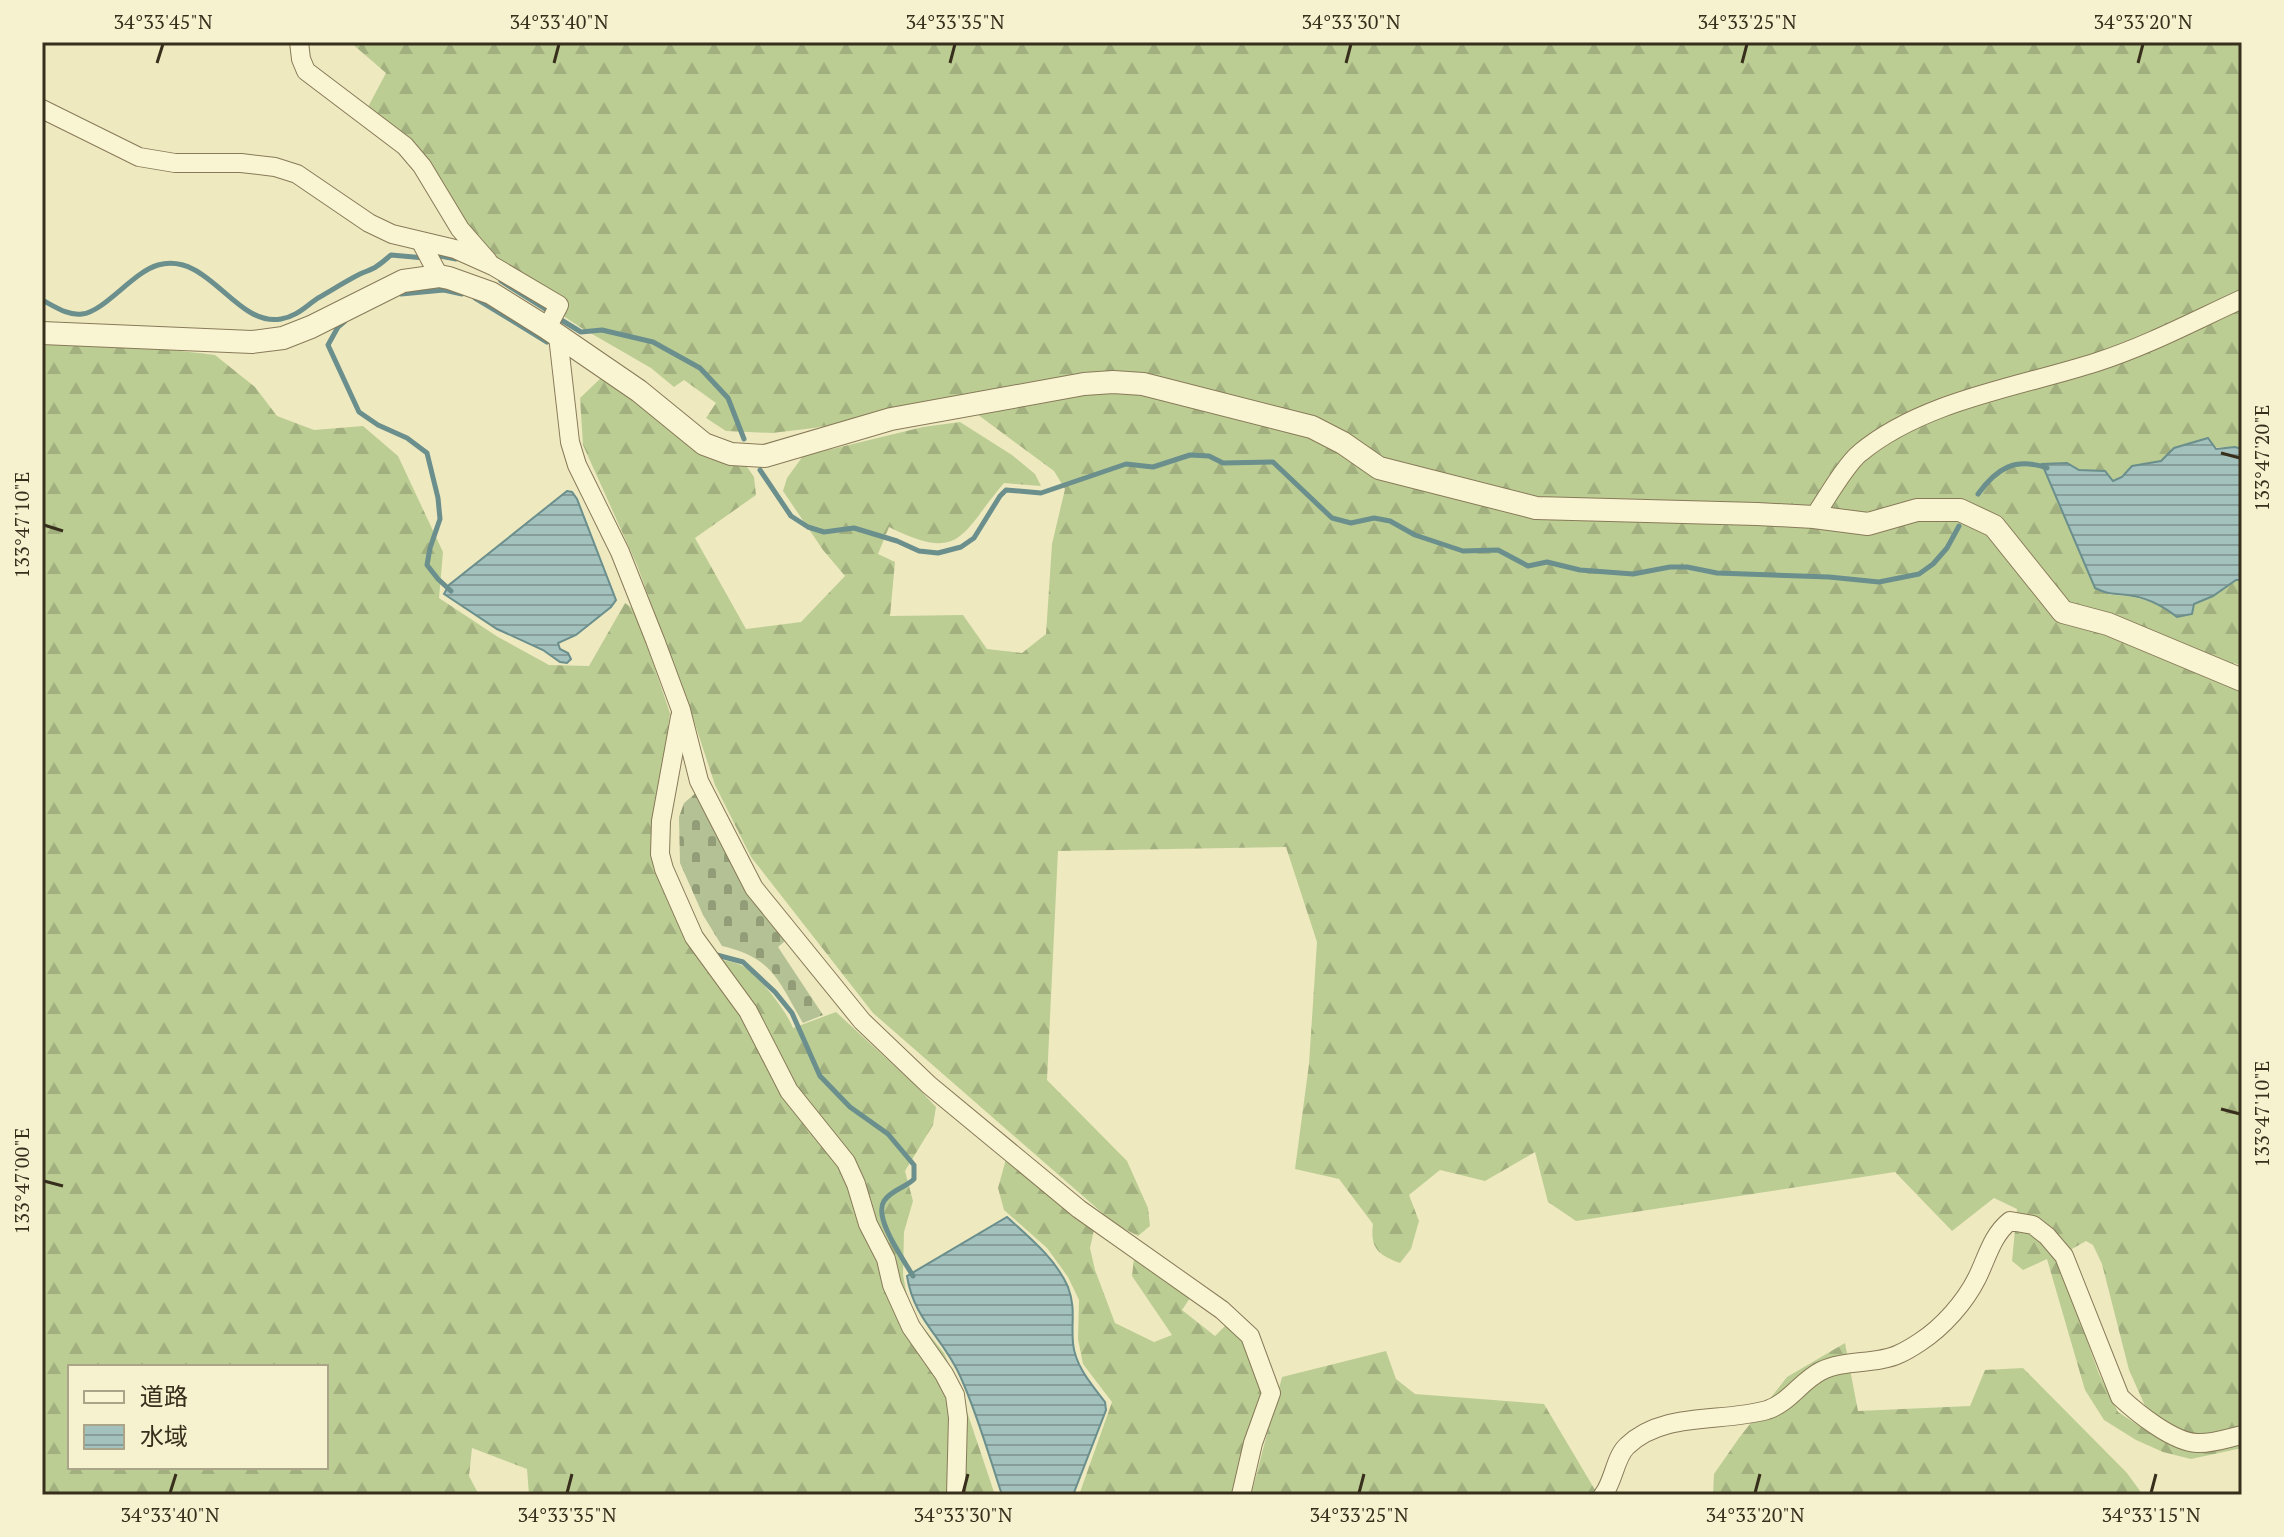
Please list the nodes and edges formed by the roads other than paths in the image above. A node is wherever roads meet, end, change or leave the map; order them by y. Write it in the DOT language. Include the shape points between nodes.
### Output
graph roads {
  1 [pos="299,42"];
  2 [pos="42,109"];
  3 [pos="430,258"];
  4 [pos="493,266"];
  5 [pos="2242,299"];
  6 [pos="553,323"];
  7 [pos="43,330"];
  8 [pos="1814,517"];
  9 [pos="2242,680"];
  10 [pos="681,710"];
  11 [pos="2242,1435"];
  12 [pos="956,1495"];
  13 [pos="1241,1495"];
  14 [pos="1603,1495"];
  1 -- 4 [label="street" via="306,71 405,146 460,229"];
  2 -- 3 [label="street" via="139,157 241,163 297,174"];
  3 -- 4 [label="street" via="455,249"];
  3 -- 6 [label="street" via="461,281"];
  3 -- 7 [label="street" via="403,281 283,338 252,342"];
  4 -- 6 [label="street" via="559,305"];
  5 -- 8 [label="street" via="2098,361 1973,397 1901,426 1858,455"];
  6 -- 8 [label="street" via="704,444 731,454 765,456 891,419 1113,382 1143,384 1312,427 1379,468 1536,508"];
  6 -- 10 [label="street" via="577,465 620,552"];
  8 -- 9 [label="street" via="1868,524 1917,510 1960,510 1994,526 2063,612 2108,624"];
  10 -- 12 [label="street" via="661,821 664,869 694,937 748,1011 789,1091 846,1162 911,1327 955,1395"];
  10 -- 13 [label="street" via="699,781 754,888 862,1021 929,1085 1079,1209 1222,1310 1250,1336 1271,1393"];
  11 -- 14 [label="street" via="2188,1442 2120,1397 2064,1256 2033,1225 2010,1221 2000,1229 1958,1308 1924,1340 1897,1355 1823,1370 1768,1409 1649,1431 1625,1448"];
}
